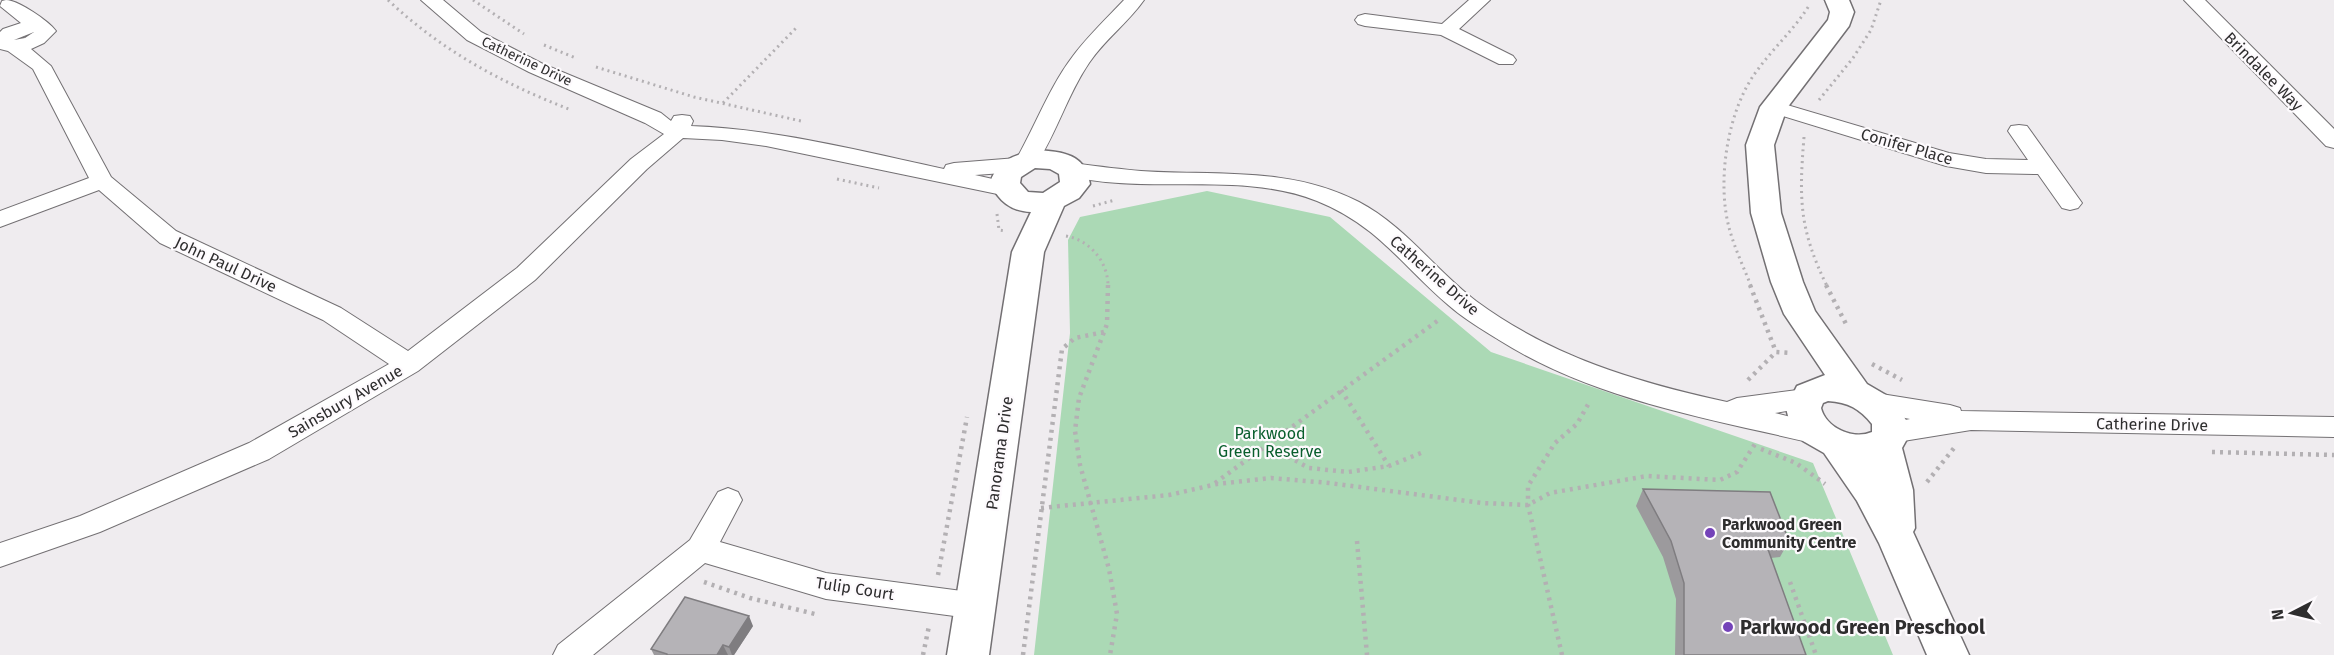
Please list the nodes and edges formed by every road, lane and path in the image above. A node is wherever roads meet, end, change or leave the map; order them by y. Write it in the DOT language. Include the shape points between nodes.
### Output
graph roads {
  1 [pos="431,0"];
  2 [pos="473,0"];
  3 [pos="1134,0"];
  4 [pos="1480,0"];
  5 [pos="1881,0"];
  6 [pos="2194,0"];
  7 [pos="7,2"];
  8 [pos="1846,4"];
  9 [pos="1365,20"];
  10 [pos="798,26"];
  11 [pos="1446,30"];
  12 [pos="39,32"];
  13 [pos="532,39"];
  14 [pos="6,41"];
  15 [pos="540,43"];
  16 [pos="577,59"];
  17 [pos="1506,60"];
  18 [pos="587,63"];
  19 [pos="41,66"];
  20 [pos="1774,107"];
  21 [pos="1051,116"];
  22 [pos="1809,117"];
  23 [pos="677,127"];
  24 [pos="2019,131"];
  25 [pos="2334,141"];
  26 [pos="2044,166"];
  27 [pos="1141,178"];
  28 [pos="102,181"];
  29 [pos="1012,184"];
  30 [pos="1067,186"];
  31 [pos="1115,194"];
  32 [pos="2070,203"];
  33 [pos="0,219"];
  34 [pos="1064,229"];
  35 [pos="1013,239"];
  36 [pos="1435,314"];
  37 [pos="1104,332"];
  38 [pos="1828,347"];
  39 [pos="409,364"];
  40 [pos="1341,390"];
  41 [pos="1810,395"];
  42 [pos="1590,401"];
  43 [pos="1753,414"];
  44 [pos="968,416"];
  45 [pos="1876,418"];
  46 [pos="1953,419"];
  47 [pos="2334,427"];
  48 [pos="1828,439"];
  49 [pos="1267,445"];
  50 [pos="1755,447"];
  51 [pos="1421,453"];
  52 [pos="1389,466"];
  53 [pos="1212,485"];
  54 [pos="1882,490"];
  55 [pos="728,500"];
  56 [pos="1090,503"];
  57 [pos="1528,505"];
  58 [pos="1041,508"];
  59 [pos="1357,541"];
  60 [pos="701,549"];
  61 [pos="0,555"];
  62 [pos="1790,582"];
  63 [pos="934,600"];
  64 [pos="977,606"];
  65 [pos="569,655"];
  66 [pos="924,655"];
  67 [pos="968,655"];
  68 [pos="1023,655"];
  69 [pos="1110,655"];
  70 [pos="1367,655"];
  71 [pos="1562,655"];
  72 [pos="1816,655"];
  73 [pos="1948,655"];
  1 -- 23 [label="street, Catherine Drive" via="474,36 536,68 653,118 661,126"];
  2 -- 13 [label="path"];
  3 -- 21 [label="street" via="1081,59"];
  4 -- 11 [label="street"];
  5 -- 22 [label="path" via="1872,30"];
  6 -- 25 [label="street, Brindalee Way"];
  7 -- 12 [label="street"];
  7 -- 14 [label="street"];
  8 -- 20 [label="street" via="1840,21"];
  9 -- 11 [label="street"];
  10 -- 18 [label="path" via="723,103 636,81"];
  11 -- 17 [label="street"];
  12 -- 14 [label="street"];
  12 -- 19 [label="street, John Paul Drive"];
  14 -- 19 [label="street, John Paul Drive"];
  15 -- 16 [label="path"];
  19 -- 28 [label="street, John Paul Drive"];
  20 -- 22 [label="street, Conifer Place"];
  20 -- 38 [label="street" via="1760,145 1766,213 1800,314"];
  21 -- 29 [label="street"];
  21 -- 30 [label="street" via="1050,131"];
  22 -- 26 [label="street, Conifer Place" via="1946,159 1986,166"];
  22 -- 38 [label="path" via="1800,178 1801,213 1815,258"];
  23 -- 29 [label="street" via="786,142 930,172"];
  23 -- 39 [label="street, Sainsbury Avenue" via="526,274"];
  24 -- 26 [label="street"];
  26 -- 32 [label="street"];
  27 -- 30 [label="street, Catherine Drive"];
  27 -- 31 [label="street, Catherine Drive"];
  27 -- 43 [label="street, Catherine Drive" via="1275,183 1322,195 1373,221 1467,307 1558,362 1682,402"];
  28 -- 33 [label="street"];
  28 -- 39 [label="street, John Paul Drive" via="168,237 332,314"];
  29 -- 30 [label="street"];
  29 -- 30 [label="street" via="1040,203"];
  29 -- 35 [label="street, Panorama Drive"];
  29 -- 35 [label="path" via="996,211"];
  30 -- 31 [label="street, Catherine Drive"];
  30 -- 31 [label="path"];
  30 -- 35 [label="street, Panorama Drive"];
  34 -- 37 [label="path" via="1061,236 1077,238 1104,264 1108,280"];
  35 -- 64 [label="street, Panorama Drive"];
  36 -- 40 [label="path" via="1442,320"];
  37 -- 56 [label="path" via="1079,398 1075,431"];
  37 -- 58 [label="path" via="1066,342 1062,349"];
  38 -- 41 [label="street"];
  38 -- 43 [label="path" via="1776,352 1743,385"];
  38 -- 45 [label="street"];
  38 -- 46 [label="path" via="1860,357 1926,394"];
  39 -- 61 [label="street, Sainsbury Avenue" via="259,451 90,524"];
  40 -- 49 [label="path"];
  40 -- 52 [label="path"];
  41 -- 43 [label="street, Catherine Drive"];
  41 -- 45 [label="street" via="1825,388"];
  41 -- 48 [label="street" via="1804,415"];
  42 -- 57 [label="path" via="1577,424 1555,443 1528,486"];
  43 -- 48 [label="street, Catherine Drive"];
  43 -- 50 [label="path"];
  44 -- 63 [label="path"];
  45 -- 46 [label="street, Catherine Drive"];
  45 -- 48 [label="street" via="1864,450"];
  45 -- 54 [label="street"];
  46 -- 47 [label="street, Catherine Drive"];
  46 -- 54 [label="path" via="1956,446 1924,486 1926,491"];
  48 -- 54 [label="street"];
  49 -- 52 [label="path" via="1309,468 1348,472"];
  49 -- 53 [label="path"];
  50 -- 54 [label="path" via="1796,463 1831,488"];
  50 -- 57 [label="path" via="1737,472 1720,480 1647,476 1550,493"];
  51 -- 52 [label="path"];
  53 -- 56 [label="path" via="1169,495"];
  53 -- 57 [label="path" via="1271,478"];
  54 -- 73 [label="street" via="1897,539"];
  55 -- 60 [label="street"];
  56 -- 58 [label="path"];
  56 -- 69 [label="path" via="1117,614"];
  57 -- 71 [label="path"];
  58 -- 68 [label="path"];
  59 -- 70 [label="path"];
  60 -- 63 [label="street, Tulip Court" via="826,586"];
  60 -- 65 [label="street"];
  62 -- 72 [label="path"];
  63 -- 64 [label="street, Tulip Court"];
  63 -- 66 [label="path"];
  64 -- 67 [label="street, Panorama Drive"];
}
